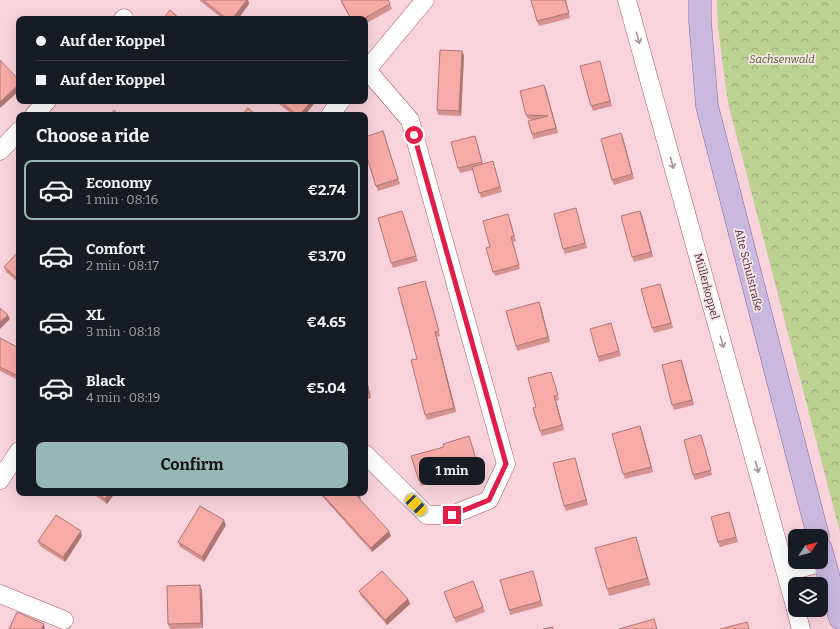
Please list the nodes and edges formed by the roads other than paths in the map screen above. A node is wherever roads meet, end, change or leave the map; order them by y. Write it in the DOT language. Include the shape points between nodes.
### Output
graph roads {
  1 [pos="425,0"];
  2 [pos="627,0"];
  3 [pos="700,0"];
  4 [pos="368,69"];
  5 [pos="368,73"];
  6 [pos="44,104"];
  7 [pos="339,104"];
  8 [pos="37,112"];
  9 [pos="332,112"];
  10 [pos="16,134"];
  11 [pos="0,151"];
  12 [pos="16,456"];
  13 [pos="368,457"];
  14 [pos="0,480"];
  15 [pos="816,529"];
  16 [pos="793,569"];
  17 [pos="827,569"];
  18 [pos="786,572"];
  19 [pos="788,580"];
  20 [pos="0,594"];
  21 [pos="798,617"];
  22 [pos="840,618"];
  23 [pos="64,620"];
  24 [pos="801,629"];
  1 -- 4 [label="street"];
  2 -- 18 [label="street, Müllerkoppel, one-way"];
  3 -- 15 [label="main road, Alte Schulstraße" via="707,106"];
  5 -- 13 [label="street" via="410,120 506,464 489,500 452,515 427,515"];
  6 -- 8 [label="street"];
  7 -- 9 [label="street"];
  10 -- 11 [label="street"];
  12 -- 14 [label="street"];
  16 -- 18 [label="street"];
  17 -- 22 [label="main road"];
  18 -- 19 [label="street, Müllerkoppel"];
  20 -- 23 [label="street"];
  21 -- 24 [label="street"];
}
